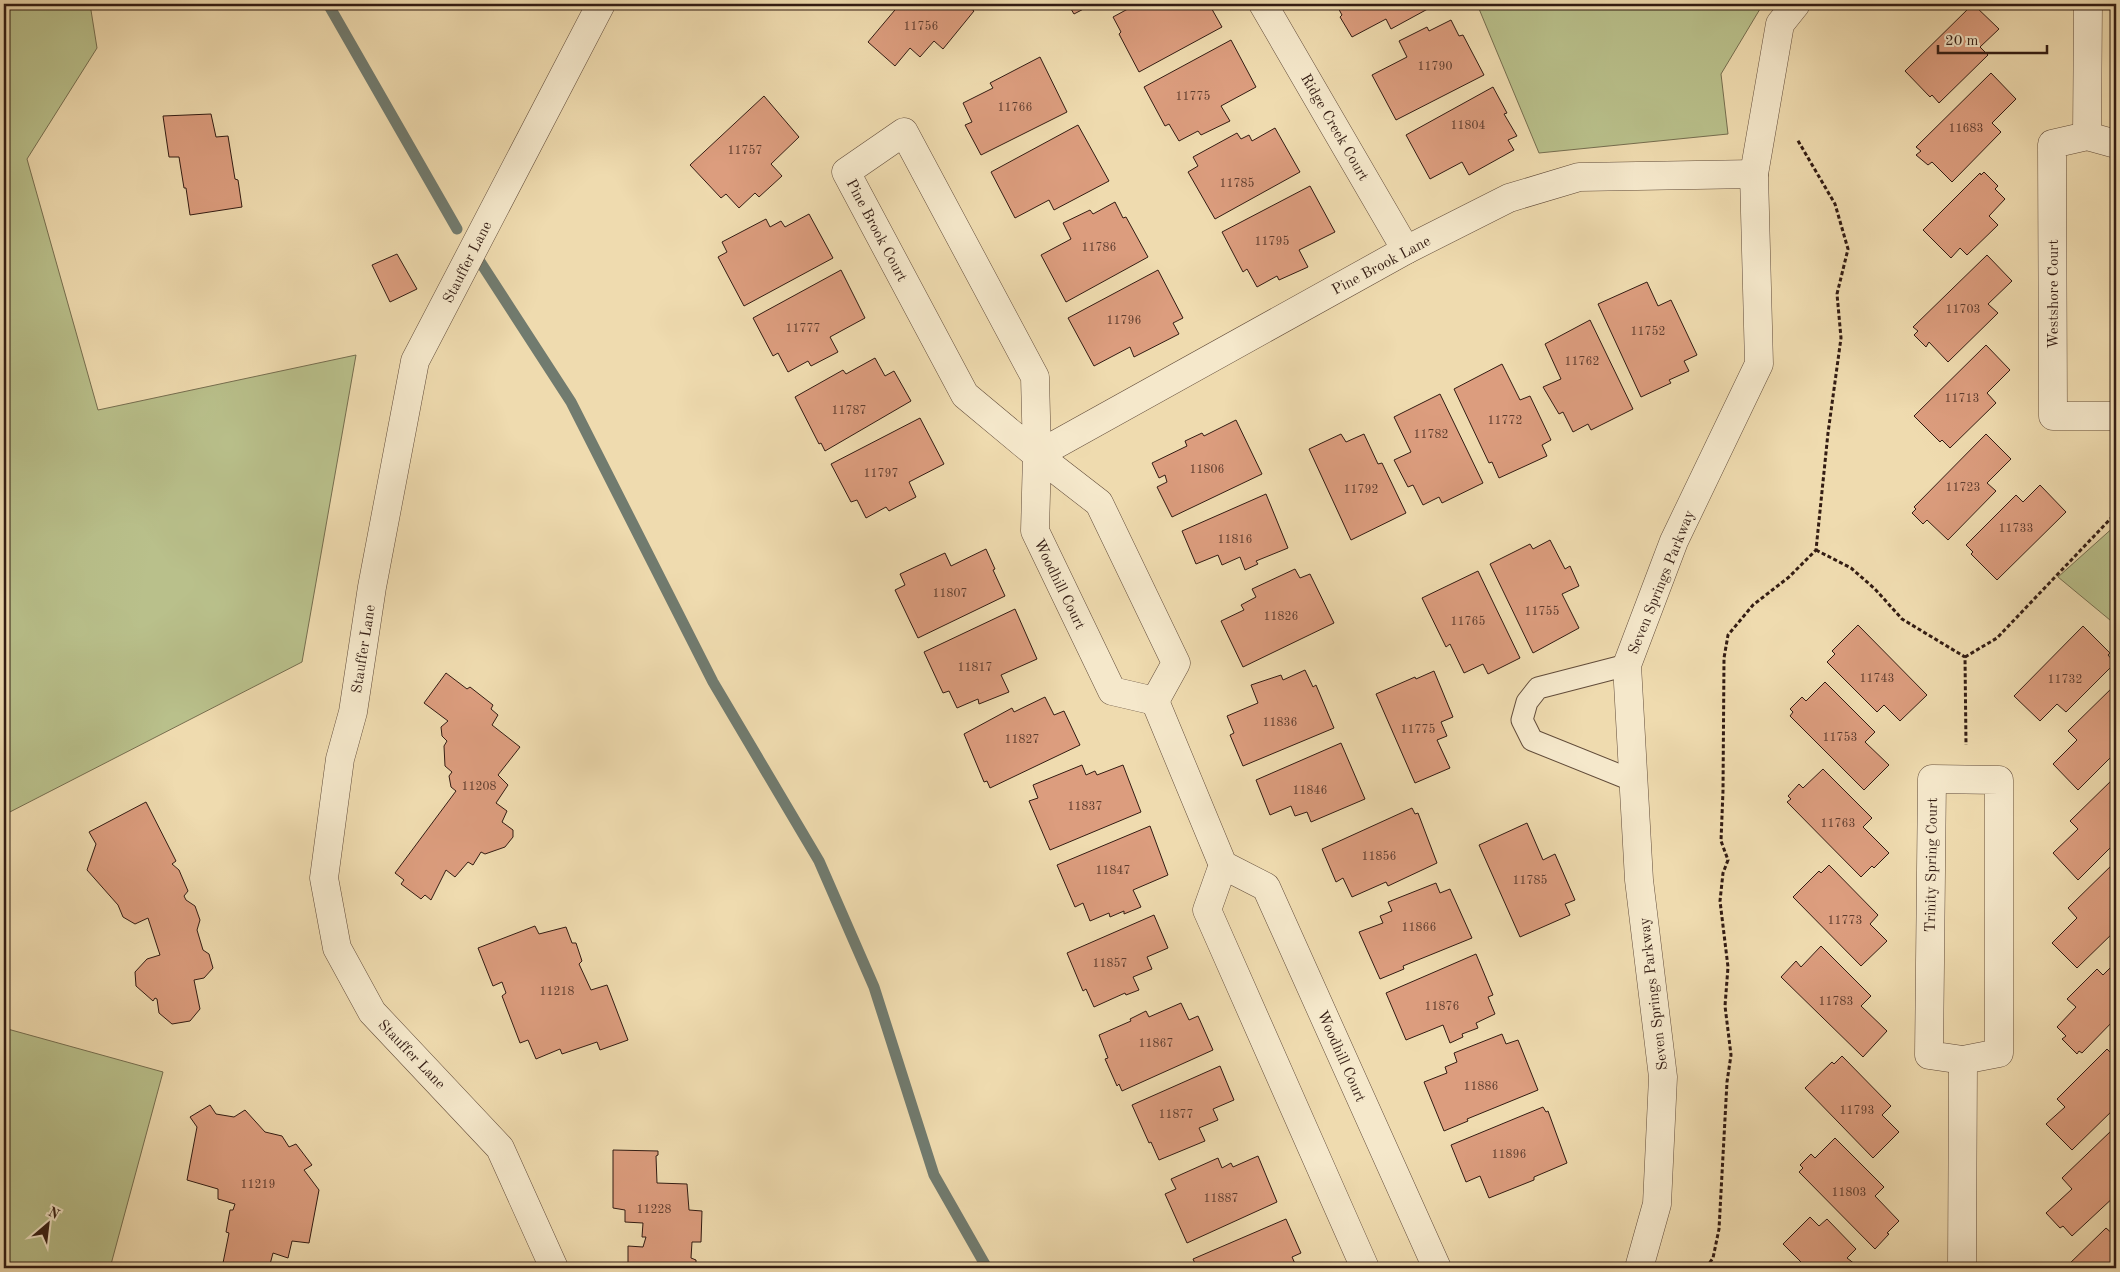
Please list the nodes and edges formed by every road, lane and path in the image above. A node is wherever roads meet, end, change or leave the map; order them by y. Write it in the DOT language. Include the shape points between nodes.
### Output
graph roads {
  1 [pos="600,4"];
  2 [pos="1263,4"];
  3 [pos="1796,4"];
  4 [pos="2088,4"];
  5 [pos="2087,136"];
  6 [pos="1797,139"];
  7 [pos="2116,144"];
  8 [pos="1754,174"];
  9 [pos="1406,250"];
  10 [pos="2116,416"];
  11 [pos="1037,455"];
  12 [pos="2116,513"];
  13 [pos="1816,550"];
  14 [pos="1964,657"];
  15 [pos="1627,665"];
  16 [pos="1155,701"];
  17 [pos="1966,745"];
  18 [pos="1634,780"];
  19 [pos="1223,865"];
  20 [pos="1963,1060"];
  21 [pos="554,1268"];
  22 [pos="1366,1268"];
  23 [pos="1437,1268"];
  24 [pos="1639,1268"];
  25 [pos="1706,1268"];
  26 [pos="1962,1268"];
  1 -- 21 [label="street, Stauffer Lane" via="415,361 372,587 353,712 340,759 324,878 337,948 372,1012 500,1148"];
  2 -- 9 [label="street, Ridge Creek Court"];
  3 -- 8 [label="street, Seven Springs Parkway" via="1780,24"];
  4 -- 5 [label="street"];
  5 -- 7 [label="street, Westshore Court"];
  5 -- 10 [label="street, Westshore Court" via="2052,144 2053,416"];
  6 -- 13 [label="path" via="1835,204 1848,249 1837,294 1841,338"];
  8 -- 9 [label="street, Pine Brook Lane" via="1579,177 1509,198"];
  8 -- 15 [label="street, Seven Springs Parkway" via="1759,364 1674,541"];
  9 -- 11 [label="street, Pine Brook Lane"];
  11 -- 11 [label="street, Pine Brook Court" via="1035,377 904,132 846,172 965,395"];
  11 -- 16 [label="street, Woodhill Court" via="1035,531 1039,540 1112,691"];
  11 -- 16 [label="street" via="1099,503 1176,662"];
  12 -- 14 [label="path" via="1997,638"];
  13 -- 14 [label="path" via="1851,568 1902,619"];
  13 -- 25 [label="path" via="1789,577 1753,605 1728,635 1724,658 1721,841 1728,860 1720,901 1728,967 1724,1006 1731,1055 1719,1229 1713,1258"];
  14 -- 17 [label="path"];
  15 -- 18 [label="street, Seven Springs Parkway"];
  15 -- 18 [label="lane" via="1538,688 1527,702 1522,720 1532,740"];
  16 -- 19 [label="street"];
  18 -- 24 [label="street, Seven Springs Parkway" via="1640,880 1663,1076 1657,1204"];
  19 -- 22 [label="street" via="1207,910"];
  19 -- 23 [label="street, Woodhill Court" via="1266,887"];
  20 -- 20 [label="street, Trinity Spring Court" via="1999,1052 2000,780 1932,779 1929,1055"];
  20 -- 26 [label="street"];
}
